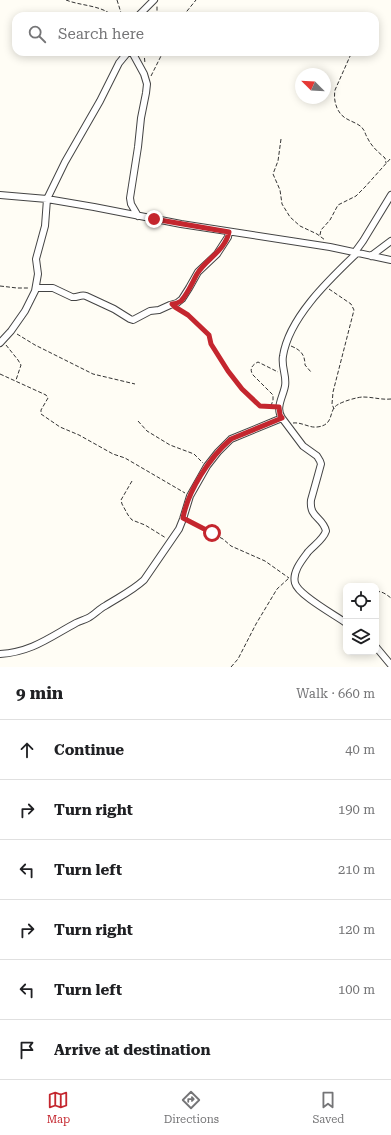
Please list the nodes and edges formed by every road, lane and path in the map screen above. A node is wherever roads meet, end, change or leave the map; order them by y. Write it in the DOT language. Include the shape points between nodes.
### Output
graph roads {
  1 [pos="66,0"];
  2 [pos="117,0"];
  3 [pos="196,0"];
  4 [pos="155,1"];
  5 [pos="109,12"];
  6 [pos="121,12"];
  7 [pos="142,12"];
  8 [pos="157,12"];
  9 [pos="186,12"];
  10 [pos="125,56"];
  11 [pos="134,56"];
  12 [pos="161,56"];
  13 [pos="350,56"];
  14 [pos="147,84"];
  15 [pos="281,139"];
  16 [pos="391,158"];
  17 [pos="386,163"];
  18 [pos="0,195"];
  19 [pos="391,195"];
  20 [pos="47,199"];
  21 [pos="138,216"];
  22 [pos="229,232"];
  23 [pos="320,236"];
  24 [pos="391,240"];
  25 [pos="330,247"];
  26 [pos="356,253"];
  27 [pos="371,256"];
  28 [pos="391,260"];
  29 [pos="0,286"];
  30 [pos="325,286"];
  31 [pos="36,288"];
  32 [pos="172,304"];
  33 [pos="11,330"];
  34 [pos="287,341"];
  35 [pos="1,342"];
  36 [pos="311,372"];
  37 [pos="0,374"];
  38 [pos="284,375"];
  39 [pos="16,381"];
  40 [pos="135,384"];
  41 [pos="391,399"];
  42 [pos="271,407"];
  43 [pos="279,407"];
  44 [pos="334,409"];
  45 [pos="282,418"];
  46 [pos="138,421"];
  47 [pos="286,424"];
  48 [pos="206,466"];
  49 [pos="132,481"];
  50 [pos="190,496"];
  51 [pos="183,518"];
  52 [pos="173,537"];
  53 [pos="379,591"];
  54 [pos="391,598"];
  55 [pos="343,621"];
  56 [pos="379,651"];
  57 [pos="0,654"];
  58 [pos="391,665"];
  59 [pos="231,667"];
  1 -- 5 [label="path"];
  2 -- 6 [label="path"];
  3 -- 9 [label="path"];
  4 -- 7 [label="street"];
  4 -- 8 [label="path"];
  10 -- 20 [label="street"];
  11 -- 14 [label="street"];
  12 -- 14 [label="path"];
  13 -- 17 [label="path" via="334,94 338,110 343,117 363,128 367,138 385,158"];
  14 -- 21 [label="street" via="130,198"];
  15 -- 23 [label="path" via="273,174 280,190 282,204 295,223"];
  16 -- 17 [label="path"];
  17 -- 23 [label="path" via="356,196 338,205 321,230"];
  18 -- 20 [label="street"];
  19 -- 26 [label="street"];
  20 -- 21 [label="street"];
  20 -- 31 [label="street" via="45,226 36,259"];
  21 -- 22 [label="street"];
  22 -- 25 [label="street"];
  22 -- 32 [label="street" via="217,254 198,272 182,299"];
  23 -- 25 [label="path"];
  24 -- 27 [label="street"];
  25 -- 26 [label="street"];
  26 -- 27 [label="street"];
  26 -- 30 [label="street"];
  27 -- 28 [label="street"];
  29 -- 31 [label="path"];
  30 -- 34 [label="street" via="299,317"];
  30 -- 44 [label="path" via="351,304 354,310 333,392"];
  31 -- 32 [label="street" via="54,288 72,297 83,295 133,320"];
  31 -- 33 [label="street" via="28,306"];
  32 -- 42 [label="path" via="209,335 211,344 242,389 260,406"];
  33 -- 35 [label="street"];
  33 -- 40 [label="path" via="93,374"];
  34 -- 36 [label="path" via="303,354 304,365"];
  34 -- 38 [label="street" via="282,362"];
  35 -- 39 [label="path" via="21,365"];
  37 -- 39 [label="path"];
  38 -- 42 [label="path" via="258,362 251,369 253,375 273,395"];
  38 -- 43 [label="street" via="285,386"];
  39 -- 50 [label="path" via="48,396 40,412 49,420 107,452 125,458"];
  41 -- 44 [label="path" via="362,397 338,404"];
  42 -- 43 [label="path"];
  43 -- 45 [label="street"];
  44 -- 47 [label="path" via="329,421 321,426"];
  45 -- 47 [label="street"];
  45 -- 48 [label="street" via="231,439"];
  46 -- 48 [label="path" via="147,431 170,445 194,454"];
  47 -- 55 [label="street" via="303,446 320,461 310,506 326,531 324,537 298,566 295,584 316,603"];
  48 -- 50 [label="street"];
  49 -- 52 [label="path" via="121,500 130,518 164,537"];
  50 -- 51 [label="street"];
  51 -- 52 [label="street"];
  51 -- 59 [label="path" via="223,539 231,546 265,561 289,578 277,589"];
  52 -- 57 [label="street" via="144,580 127,594 32,648"];
  53 -- 54 [label="path"];
  56 -- 58 [label="street"];
}
